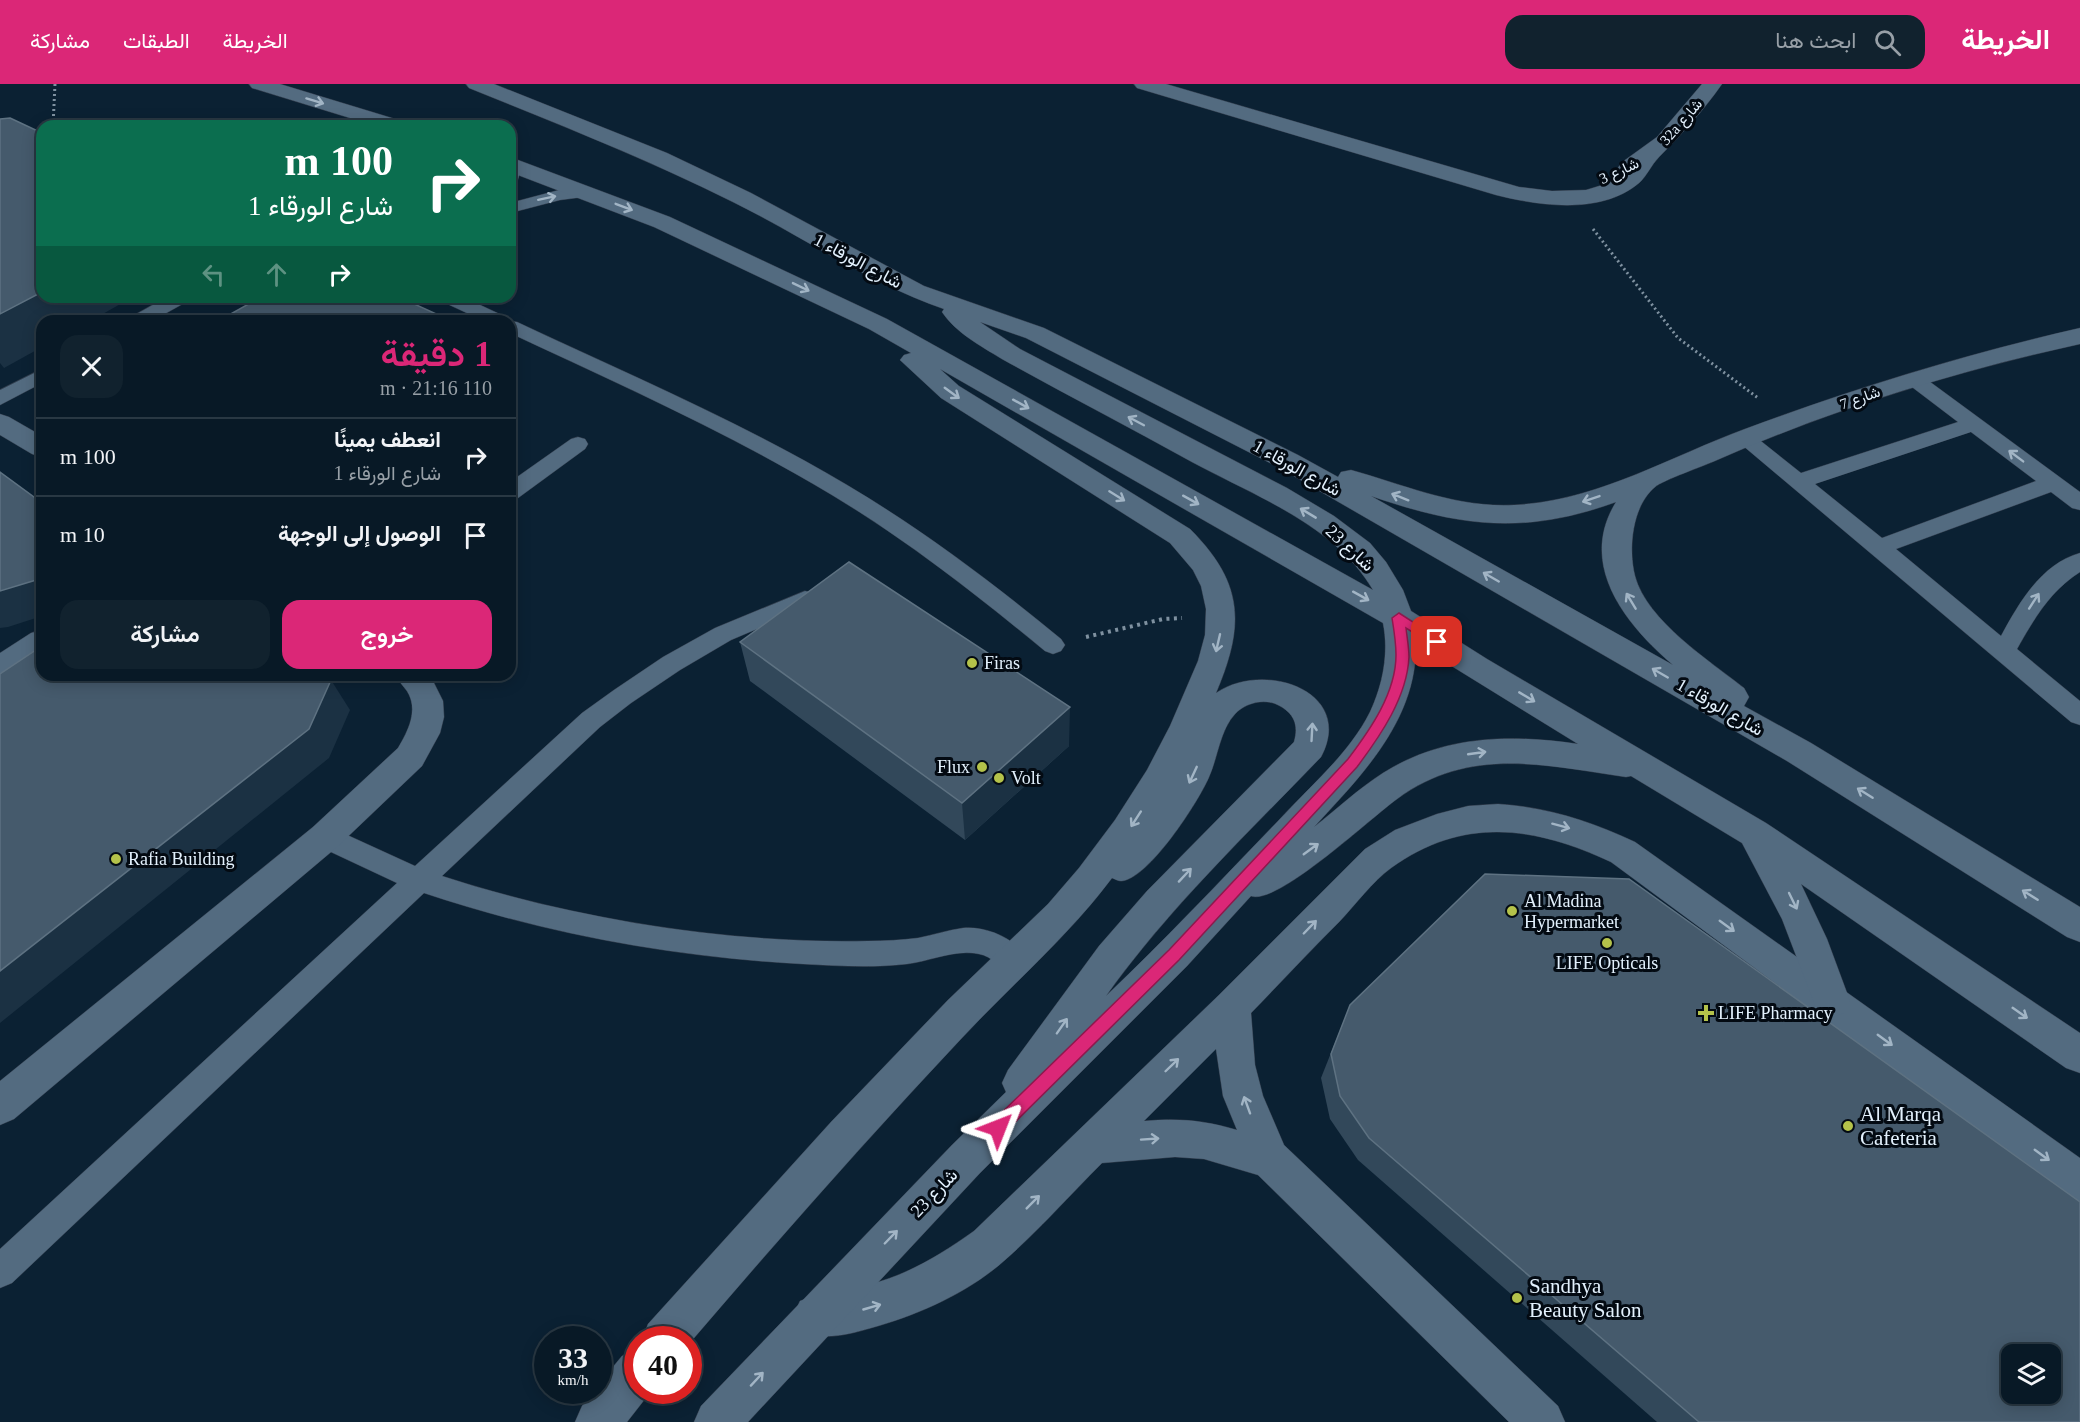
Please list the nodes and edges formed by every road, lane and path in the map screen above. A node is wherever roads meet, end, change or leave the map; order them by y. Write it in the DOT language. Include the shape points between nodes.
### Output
graph roads {
  1 [pos="55,84"];
  2 [pos="259,84"];
  3 [pos="476,84"];
  4 [pos="1144,84"];
  5 [pos="1712,84"];
  6 [pos="53,120"];
  7 [pos="378,120"];
  8 [pos="1648,158"];
  9 [pos="516,171"];
  10 [pos="1472,181"];
  11 [pos="585,192"];
  12 [pos="1568,197"];
  13 [pos="516,206"];
  14 [pos="944,302"];
  15 [pos="170,303"];
  16 [pos="461,303"];
  17 [pos="149,315"];
  18 [pos="486,315"];
  19 [pos="878,324"];
  20 [pos="516,329"];
  21 [pos="2080,336"];
  22 [pos="36,378"];
  23 [pos="1915,380"];
  24 [pos="0,399"];
  25 [pos="1792,422"];
  26 [pos="0,423"];
  27 [pos="1973,424"];
  28 [pos="1745,439"];
  29 [pos="36,444"];
  30 [pos="578,444"];
  31 [pos="1288,461"];
  32 [pos="1646,479"];
  33 [pos="1798,482"];
  34 [pos="2053,483"];
  35 [pos="516,489"];
  36 [pos="2080,502"];
  37 [pos="1879,547"];
  38 [pos="2080,561"];
  39 [pos="804,599"];
  40 [pos="1222,617"];
  41 [pos="1399,618"];
  42 [pos="36,645"];
  43 [pos="1053,645"];
  44 [pos="2004,651"];
  45 [pos="0,669"];
  46 [pos="416,681"];
  47 [pos="2080,715"];
  48 [pos="1799,752"];
  49 [pos="1641,766"];
  50 [pos="1754,833"];
  51 [pos="325,837"];
  52 [pos="419,880"];
  53 [pos="1225,900"];
  54 [pos="1071,904"];
  55 [pos="2080,926"];
  56 [pos="1014,961"];
  57 [pos="1831,1000"];
  58 [pos="1232,1007"];
  59 [pos="2080,1055"];
  60 [pos="0,1106"];
  61 [pos="1091,1144"];
  62 [pos="966,1159"];
  63 [pos="1270,1159"];
  64 [pos="2080,1183"];
  65 [pos="0,1271"];
  66 [pos="815,1316"];
  67 [pos="676,1326"];
  68 [pos="624,1390"];
  69 [pos="598,1422"];
  70 [pos="717,1422"];
  71 [pos="1542,1422"];
  1 -- 6 [label="path"];
  2 -- 7 [label="street, one-way"];
  3 -- 14 [label="street, شارع الورقاء 1" via="659,158 743,198 887,277"];
  4 -- 10 [label="street, شارع 3"];
  5 -- 8 [label="street, 32a شارع" via="1687,118"];
  8 -- 10 [label="street, شارع 3" via="1616,175 1579,186 1534,188"];
  8 -- 12 [label="street, شارع 3" via="1623,184 1599,193"];
  9 -- 11 [label="street"];
  10 -- 12 [label="street, شارع 3" via="1520,194"];
  13 -- 11 [label="lane, one-way"];
  11 -- 19 [label="street, one-way" via="682,231"];
  12 -- 25 [label="path" via="1678,338"];
  14 -- 31 [label="street, شارع الورقاء 1" via="1035,333"];
  41 -- 14 [label="street, شارع 23, one-way" via="1382,578 1340,534 1286,500 1011,354 966,323"];
  15 -- 17 [label="lane"];
  16 -- 18 [label="lane"];
  19 -- 40 [label="street, one-way" via="950,392 1180,536 1211,574"];
  19 -- 41 [label="street, one-way"];
  20 -- 43 [label="lane" via="810,472 930,549"];
  21 -- 23 [label="street, شارع 7"];
  22 -- 24 [label="lane"];
  23 -- 25 [label="street, شارع 7"];
  23 -- 27 [label="lane"];
  25 -- 28 [label="street, شارع 7"];
  26 -- 29 [label="street"];
  27 -- 33 [label="lane"];
  34 -- 27 [label="lane, one-way"];
  28 -- 32 [label="street, شارع 7"];
  28 -- 33 [label="lane"];
  30 -- 35 [label="lane"];
  32 -- 31 [label="street, شارع 7, one-way" via="1567,507 1489,516 1427,506"];
  48 -- 31 [label="street, شارع الورقاء 1, one-way"];
  48 -- 32 [label="street, one-way" via="1665,639 1628,599 1616,558 1616,539 1620,520"];
  33 -- 37 [label="lane"];
  34 -- 36 [label="lane"];
  34 -- 37 [label="lane"];
  37 -- 44 [label="lane"];
  44 -- 38 [label="lane, one-way" via="2044,586"];
  39 -- 52 [label="lane" via="725,634 638,685 591,720"];
  40 -- 43 [label="path" via="1162,619"];
  40 -- 54 [label="street, one-way" via="1213,663 1155,789 1123,839"];
  41 -- 49 [label="street, one-way"];
  41 -- 53 [label="street, شارع 23" via="1402,657 1397,681 1372,736 1353,763"];
  42 -- 45 [label="street"];
  44 -- 47 [label="lane"];
  46 -- 51 [label="street" via="428,717 410,757"];
  55 -- 48 [label="street, شارع الورقاء 1, one-way"];
  49 -- 50 [label="street"];
  53 -- 49 [label="street, one-way" via="1310,850 1397,781 1446,759 1473,753 1533,750"];
  50 -- 57 [label="street, one-way" via="1795,903"];
  50 -- 59 [label="street, one-way"];
  51 -- 52 [label="lane"];
  51 -- 60 [label="street"];
  52 -- 56 [label="lane" via="568,922 660,938 878,954 964,940 993,945"];
  52 -- 65 [label="lane"];
  53 -- 62 [label="street, شارع 23"];
  54 -- 56 [label="street"];
  62 -- 54 [label="street, one-way" via="1119,950 1207,851 1309,748 1314,738 1311,715 1291,697 1263,690 1236,695 1226,702 1214,721 1192,778 1156,832 1132,857"];
  56 -- 67 [label="street" via="973,999 833,1148"];
  58 -- 57 [label="street, one-way" via="1377,859 1398,844 1447,823 1503,817 1565,826 1623,852"];
  57 -- 64 [label="street, one-way"];
  61 -- 58 [label="street, one-way"];
  63 -- 58 [label="street, one-way" via="1243,1096 1236,1065"];
  61 -- 63 [label="street, one-way" via="1175,1138 1204,1140"];
  66 -- 61 [label="street, one-way" via="853,1312 890,1302 958,1269 988,1245"];
  66 -- 62 [label="street, شارع 23, one-way"];
  63 -- 71 [label="street"];
  70 -- 66 [label="street, شارع 23, one-way"];
  68 -- 69 [label="street"];
}
